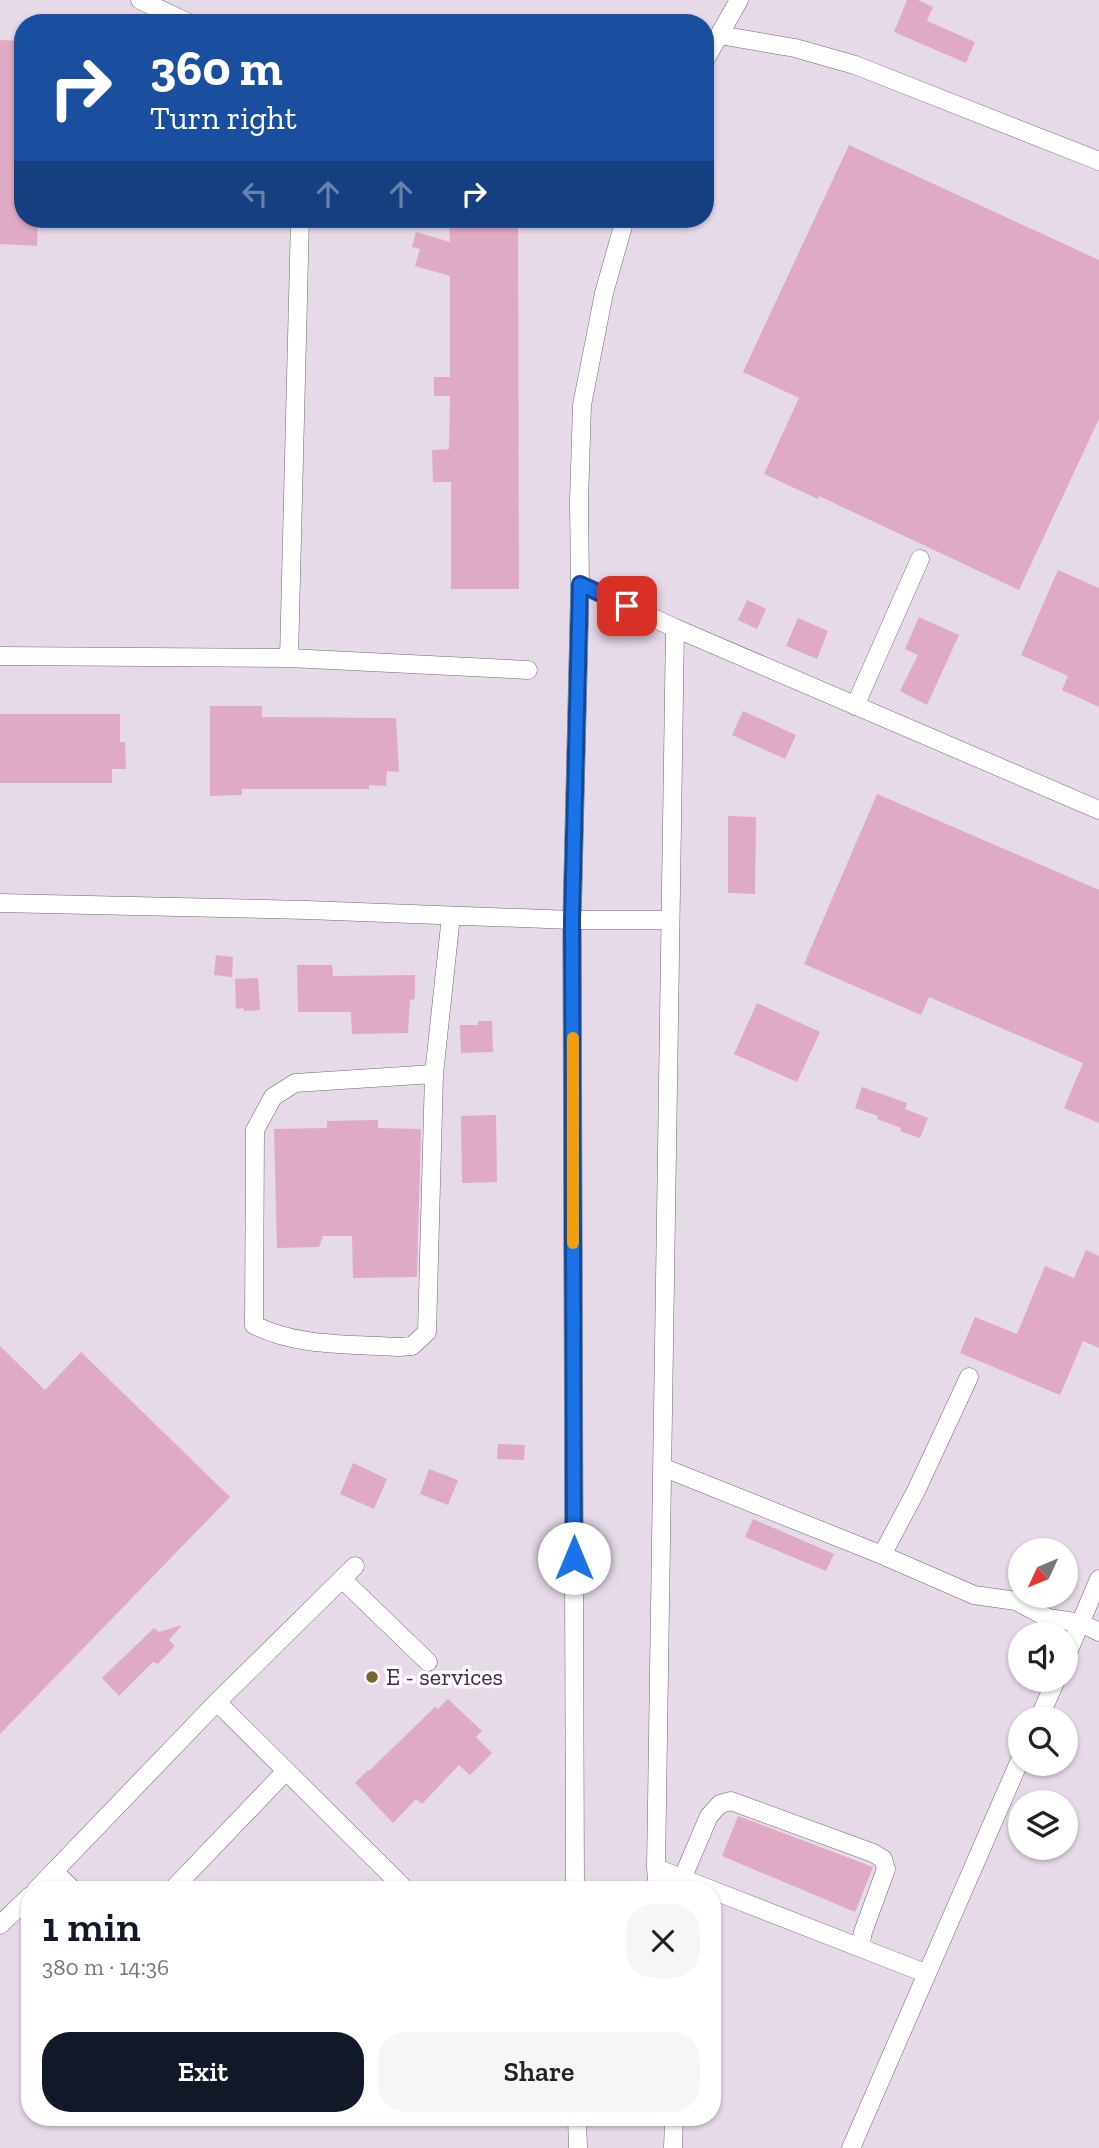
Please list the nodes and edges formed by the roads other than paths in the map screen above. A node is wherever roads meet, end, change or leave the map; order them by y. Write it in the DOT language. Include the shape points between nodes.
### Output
graph roads {
  1 [pos="140,0"];
  2 [pos="739,0"];
  3 [pos="170,14"];
  4 [pos="719,35"];
  5 [pos="714,44"];
  6 [pos="1099,161"];
  7 [pos="300,228"];
  8 [pos="622,228"];
  9 [pos="920,559"];
  10 [pos="580,584"];
  11 [pos="675,628"];
  12 [pos="0,656"];
  13 [pos="289,659"];
  14 [pos="528,670"];
  15 [pos="855,706"];
  16 [pos="1099,810"];
  17 [pos="0,904"];
  18 [pos="451,915"];
  19 [pos="572,920"];
  20 [pos="670,920"];
  21 [pos="434,1074"];
  22 [pos="969,1377"];
  23 [pos="662,1467"];
  24 [pos="882,1555"];
  25 [pos="1099,1579"];
  26 [pos="1081,1623"];
  27 [pos="1078,1630"];
  28 [pos="1099,1632"];
  29 [pos="428,1662"];
  30 [pos="217,1702"];
  31 [pos="286,1771"];
  32 [pos="1013,1776"];
  33 [pos="656,1868"];
  34 [pos="55,1871"];
  35 [pos="682,1879"];
  36 [pos="45,1881"];
  37 [pos="64,1881"];
  38 [pos="181,1881"];
  39 [pos="397,1881"];
  40 [pos="575,1881"];
  41 [pos="657,1881"];
  42 [pos="687,1881"];
  43 [pos="721,1893"];
  44 [pos="21,1905"];
  45 [pos="0,1925"];
  46 [pos="860,1947"];
  47 [pos="925,1973"];
  48 [pos="577,2126"];
  49 [pos="674,2126"];
  50 [pos="578,2148"];
  51 [pos="673,2148"];
  52 [pos="851,2148"];
  1 -- 3 [label="street"];
  2 -- 4 [label="street"];
  4 -- 5 [label="street"];
  4 -- 6 [label="street" via="795,48 855,65"];
  7 -- 13 [label="street"];
  8 -- 10 [label="street" via="604,293 582,405"];
  9 -- 15 [label="street"];
  10 -- 11 [label="street"];
  10 -- 19 [label="street"];
  11 -- 15 [label="street"];
  11 -- 20 [label="street"];
  12 -- 13 [label="street"];
  13 -- 14 [label="street"];
  15 -- 16 [label="street"];
  17 -- 18 [label="street"];
  18 -- 19 [label="street"];
  18 -- 21 [label="street"];
  19 -- 20 [label="street"];
  19 -- 40 [label="street"];
  20 -- 23 [label="street"];
  21 -- 21 [label="street" via="427,1332 412,1346 399,1347 293,1339 254,1325 254,1130 273,1097 295,1083"];
  22 -- 24 [label="street"];
  23 -- 24 [label="street"];
  23 -- 33 [label="street"];
  24 -- 26 [label="street" via="974,1595 1016,1601 1048,1618"];
  25 -- 26 [label="street"];
  26 -- 27 [label="street"];
  26 -- 28 [label="street"];
  29 -- 30 [label="street" via="349,1572"];
  30 -- 31 [label="street"];
  30 -- 34 [label="street"];
  31 -- 38 [label="street"];
  31 -- 39 [label="street"];
  32 -- 47 [label="street"];
  33 -- 35 [label="street"];
  33 -- 41 [label="street"];
  34 -- 36 [label="street"];
  34 -- 37 [label="street"];
  35 -- 42 [label="street"];
  35 -- 46 [label="street" via="709,1815 731,1801 873,1853 886,1869"];
  43 -- 46 [label="street"];
  44 -- 45 [label="street"];
  46 -- 47 [label="street"];
  47 -- 52 [label="street"];
  48 -- 50 [label="street"];
  49 -- 51 [label="street"];
}
